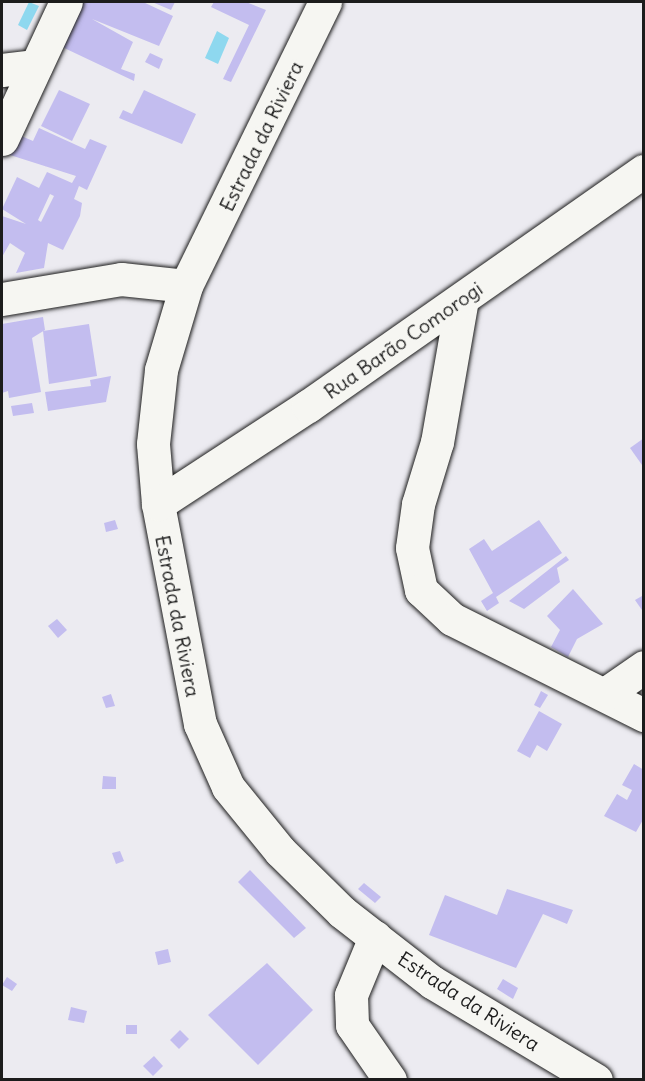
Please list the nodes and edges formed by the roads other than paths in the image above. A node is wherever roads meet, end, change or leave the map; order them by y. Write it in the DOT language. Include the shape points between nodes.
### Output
graph roads {
  1 [pos="66,2"];
  2 [pos="325,2"];
  3 [pos="36,66"];
  4 [pos="2,70"];
  5 [pos="2,139"];
  6 [pos="644,171"];
  7 [pos="186,286"];
  8 [pos="2,299"];
  9 [pos="462,299"];
  10 [pos="158,504"];
  11 [pos="644,666"];
  12 [pos="605,694"];
  13 [pos="644,715"];
  14 [pos="375,937"];
  15 [pos="390,1080"];
  16 [pos="596,1080"];
  1 -- 3 [label="street"];
  2 -- 7 [label="street, Estrada da Riviera"];
  3 -- 4 [label="street"];
  3 -- 5 [label="street"];
  6 -- 9 [label="street, Rua Barão Comorogi"];
  7 -- 8 [label="street" via="121,279"];
  7 -- 10 [label="street, Estrada da Riviera" via="161,370 153,444"];
  9 -- 10 [label="street, Rua Barão Comorogi"];
  9 -- 12 [label="street" via="437,442 418,504 412,548 421,590 452,620"];
  10 -- 14 [label="street, Estrada da Riviera" via="200,724 228,787 280,850"];
  11 -- 12 [label="street"];
  12 -- 13 [label="street"];
  14 -- 15 [label="street" via="351,995 351,1025"];
  14 -- 16 [label="street, Estrada da Riviera" via="432,982"];
}
